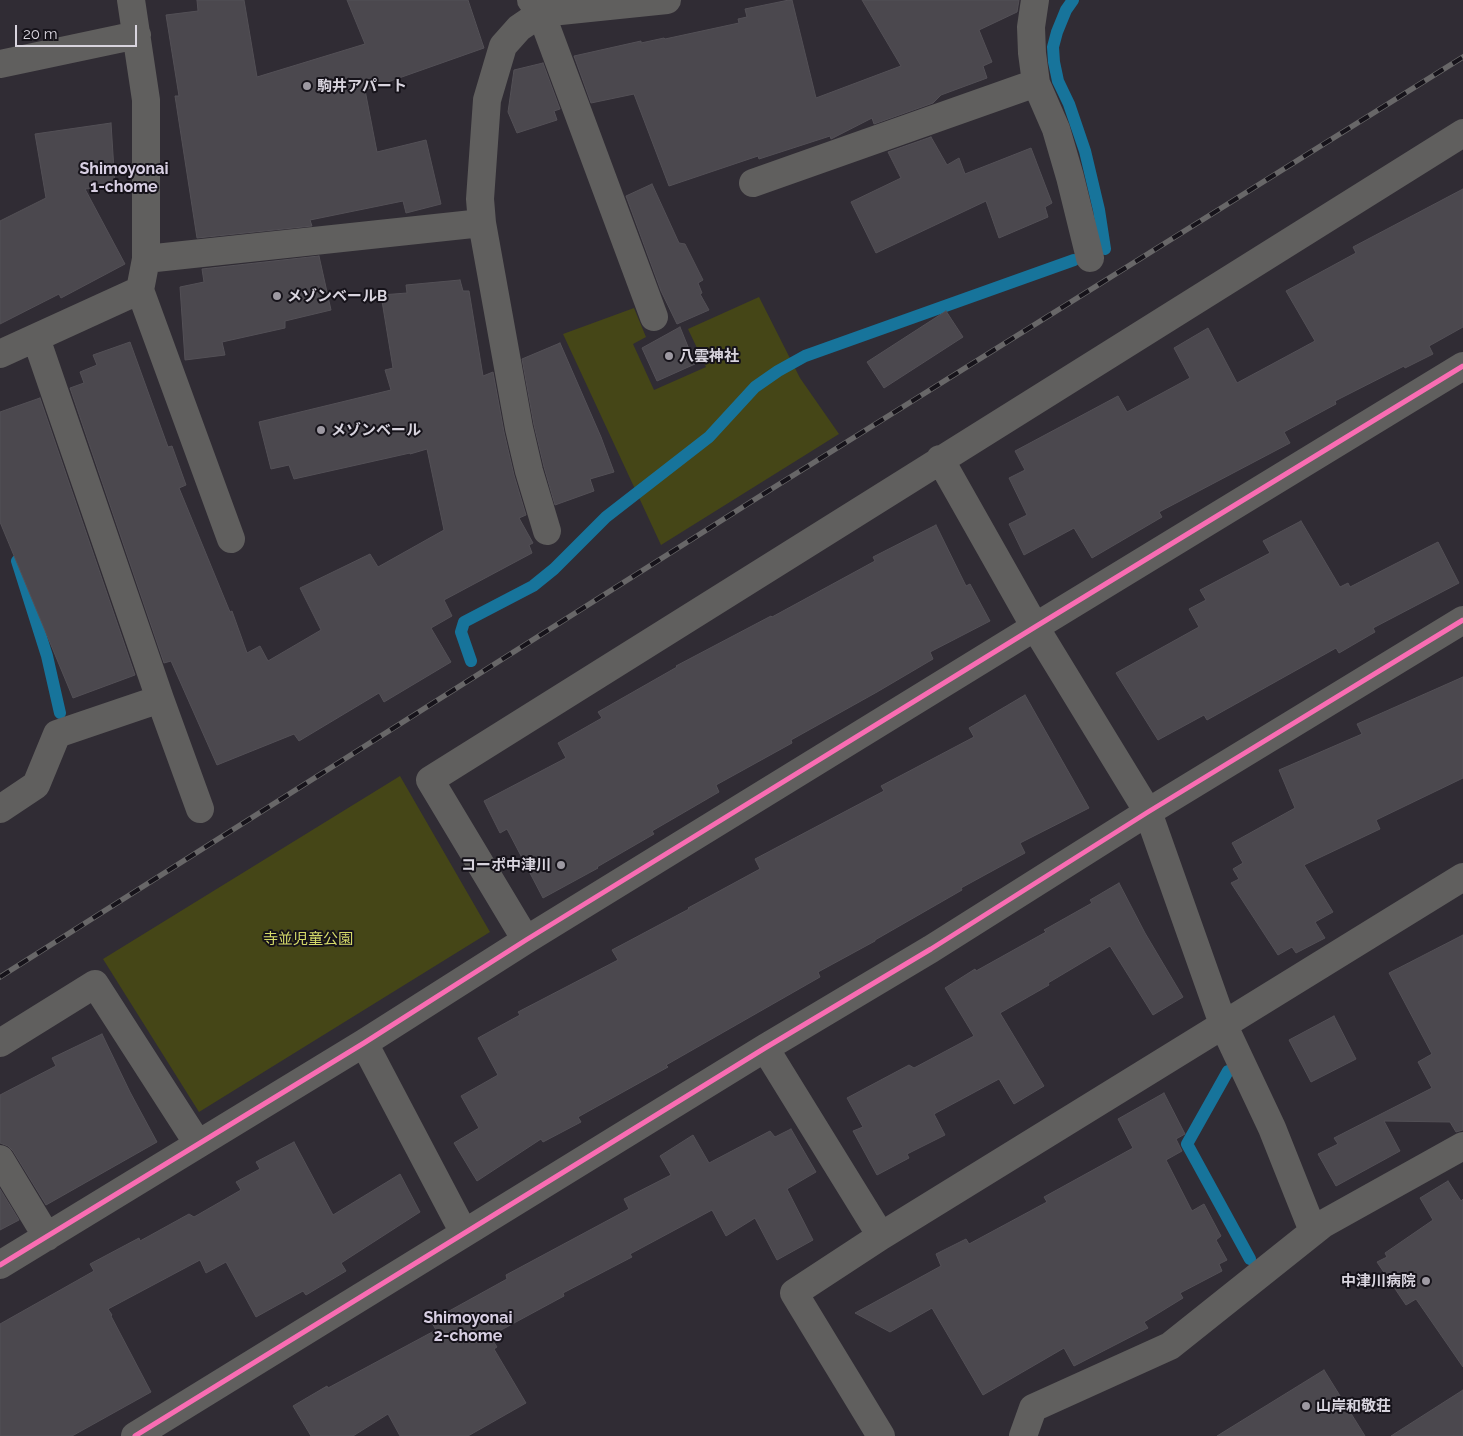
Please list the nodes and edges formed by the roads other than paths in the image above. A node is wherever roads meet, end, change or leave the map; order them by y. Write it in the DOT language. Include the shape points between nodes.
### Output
graph roads {
  1 [pos="131,0"];
  2 [pos="667,0"];
  3 [pos="1035,0"];
  4 [pos="536,6"];
  5 [pos="137,35"];
  6 [pos="0,64"];
  7 [pos="1036,83"];
  8 [pos="1463,133"];
  9 [pos="753,183"];
  10 [pos="482,223"];
  11 [pos="1090,258"];
  12 [pos="146,259"];
  13 [pos="140,290"];
  14 [pos="654,317"];
  15 [pos="36,338"];
  16 [pos="0,354"];
  17 [pos="1463,366"];
  18 [pos="940,459"];
  19 [pos="547,531"];
  20 [pos="231,539"];
  21 [pos="1463,620"];
  22 [pos="1035,626"];
  23 [pos="160,700"];
  24 [pos="0,809"];
  25 [pos="200,809"];
  26 [pos="1148,812"];
  27 [pos="1463,876"];
  28 [pos="526,940"];
  29 [pos="1224,1024"];
  30 [pos="0,1043"];
  31 [pos="364,1043"];
  32 [pos="765,1048"];
  33 [pos="198,1144"];
  34 [pos="1463,1146"];
  35 [pos="0,1158"];
  36 [pos="1313,1231"];
  37 [pos="464,1233"];
  38 [pos="881,1236"];
  39 [pos="46,1237"];
  40 [pos="0,1265"];
  41 [pos="135,1436"];
  42 [pos="881,1436"];
  43 [pos="1023,1436"];
  1 -- 5 [label="street"];
  2 -- 4 [label="street"];
  3 -- 7 [label="street" via="1031,27"];
  4 -- 10 [label="street" via="503,46 487,100 480,199"];
  4 -- 14 [label="street"];
  5 -- 6 [label="street"];
  5 -- 12 [label="street" via="146,100"];
  7 -- 9 [label="street"];
  7 -- 11 [label="street" via="1056,129"];
  8 -- 18 [label="street"];
  10 -- 12 [label="street"];
  10 -- 19 [label="street" via="519,428"];
  12 -- 13 [label="street"];
  13 -- 15 [label="street"];
  13 -- 20 [label="street"];
  15 -- 16 [label="street"];
  15 -- 23 [label="street"];
  17 -- 22 [label="street"];
  18 -- 22 [label="street"];
  18 -- 28 [label="street" via="430,780"];
  21 -- 26 [label="street"];
  22 -- 26 [label="street"];
  22 -- 28 [label="street"];
  23 -- 24 [label="street" via="57,734 36,785"];
  23 -- 25 [label="street"];
  26 -- 29 [label="street"];
  26 -- 32 [label="street" via="931,949"];
  27 -- 29 [label="street"];
  28 -- 31 [label="street"];
  29 -- 36 [label="street" via="1272,1128"];
  29 -- 38 [label="street"];
  30 -- 33 [label="street" via="95,984"];
  31 -- 33 [label="street"];
  31 -- 37 [label="street"];
  32 -- 37 [label="street"];
  32 -- 38 [label="street"];
  33 -- 39 [label="street"];
  34 -- 36 [label="street"];
  35 -- 39 [label="street"];
  36 -- 43 [label="street" via="1170,1346 1033,1408"];
  37 -- 41 [label="street"];
  38 -- 42 [label="street" via="794,1293"];
  39 -- 40 [label="street"];
}
